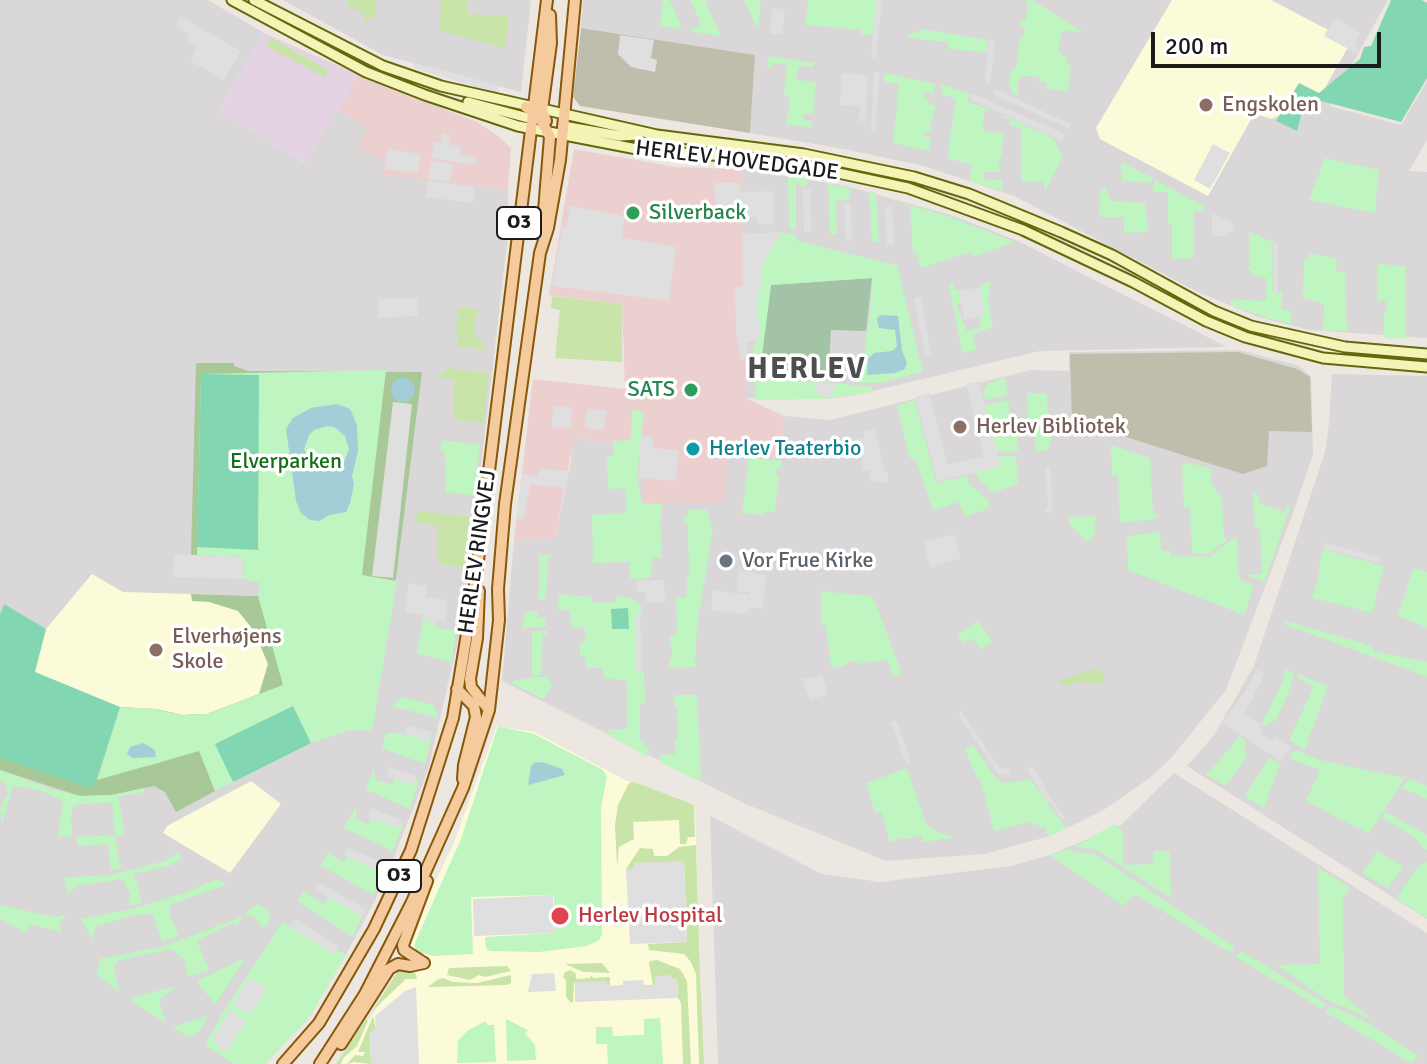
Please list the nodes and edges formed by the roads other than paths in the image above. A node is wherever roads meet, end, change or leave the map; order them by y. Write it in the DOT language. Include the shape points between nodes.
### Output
graph roads {
  1 [pos="232,0"];
  2 [pos="254,0"];
  3 [pos="547,0"];
  4 [pos="575,0"];
  5 [pos="539,119"];
  6 [pos="563,126"];
  7 [pos="540,253"];
  8 [pos="1427,354"];
  9 [pos="1427,367"];
  10 [pos="478,567"];
  11 [pos="457,689"];
  12 [pos="483,703"];
  13 [pos="453,718"];
  14 [pos="463,788"];
  15 [pos="437,844"];
  16 [pos="283,1064"];
  17 [pos="322,1064"];
  1 -- 5 [label="main road" via="406,88"];
  2 -- 5 [label="main road" via="389,69"];
  3 -- 5 [label="main road, HERLEV RINGVEJ / O3"];
  4 -- 6 [label="main road, HERLEV RINGVEJ / O3"];
  5 -- 6 [label="main road"];
  5 -- 6 [label="main road" via="558,120"];
  5 -- 7 [label="main road" via="550,150"];
  5 -- 10 [label="main road, HERLEV RINGVEJ / O3"];
  6 -- 7 [label="main road, HERLEV RINGVEJ / O3"];
  6 -- 8 [label="main road, HERLEV HOVEDGADE" via="804,154 914,177 1061,232 1251,326 1345,347"];
  6 -- 9 [label="main road, HERLEV HOVEDGADE" via="642,150 752,158 908,188 1023,230 1245,337 1323,358"];
  7 -- 12 [label="main road, HERLEV RINGVEJ / O3" via="505,504 499,620"];
  10 -- 11 [label="main road, HERLEV RINGVEJ / O3"];
  10 -- 12 [label="main road" via="480,603 470,679"];
  11 -- 12 [label="main road"];
  11 -- 13 [label="main road, HERLEV RINGVEJ / O3"];
  12 -- 13 [label="main road" via="461,705"];
  12 -- 14 [label="main road, HERLEV RINGVEJ / O3"];
  12 -- 14 [label="main road" via="474,706"];
  13 -- 16 [label="main road, HERLEV RINGVEJ / O3" via="411,850 374,929 319,1023"];
  14 -- 15 [label="main road, HERLEV RINGVEJ / O3"];
  15 -- 17 [label="main road, HERLEV RINGVEJ / O3" via="383,960"];
  15 -- 17 [label="main road" via="403,945 424,963 389,969"];
}
